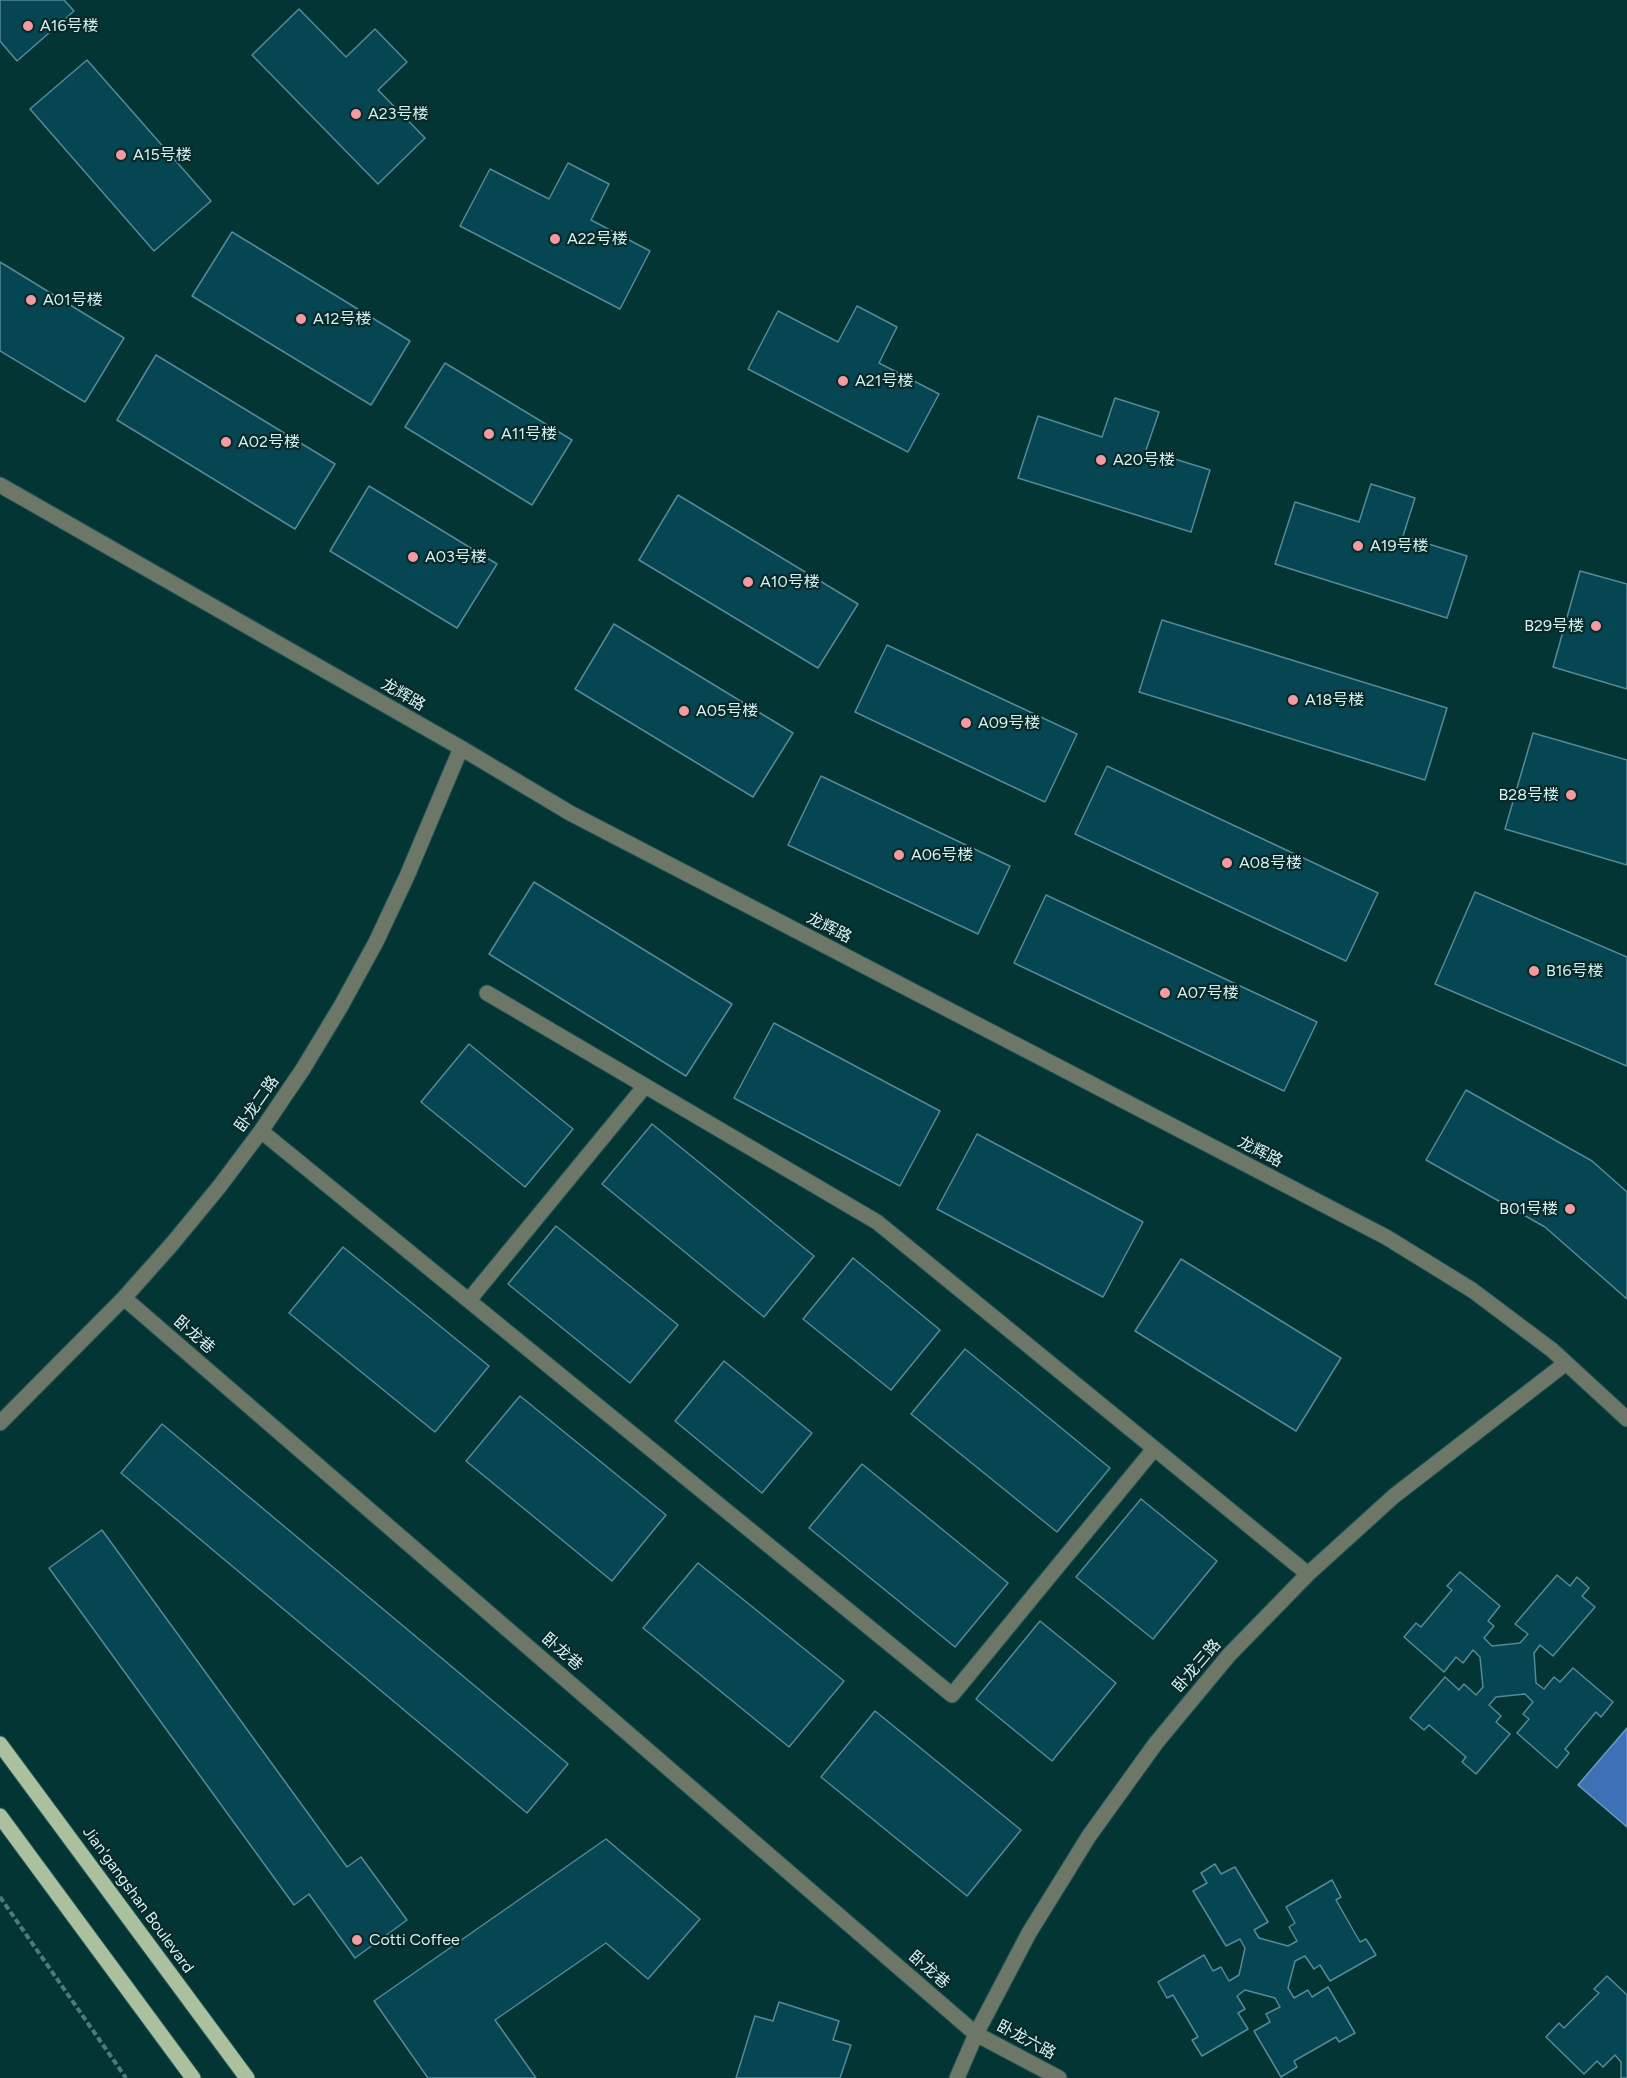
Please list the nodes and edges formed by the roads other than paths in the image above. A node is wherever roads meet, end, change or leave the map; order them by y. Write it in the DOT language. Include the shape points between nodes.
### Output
graph roads {
  1 [pos="0,486"];
  2 [pos="461,748"];
  3 [pos="487,993"];
  4 [pos="645,1086"];
  5 [pos="261,1131"];
  6 [pos="124,1298"];
  7 [pos="469,1300"];
  8 [pos="1566,1363"];
  9 [pos="1627,1419"];
  10 [pos="0,1423"];
  11 [pos="1154,1449"];
  12 [pos="1308,1574"];
  13 [pos="0,1744"];
  14 [pos="0,1816"];
  15 [pos="976,2034"];
  16 [pos="194,2078"];
  17 [pos="247,2078"];
  18 [pos="957,2078"];
  19 [pos="1059,2078"];
  1 -- 2 [label="street, 龙辉路"];
  2 -- 5 [label="street, 卧龙二路" via="376,942 319,1042"];
  2 -- 8 [label="street, 龙辉路" via="570,813 1386,1237 1472,1290"];
  3 -- 4 [label="street"];
  4 -- 7 [label="street"];
  4 -- 11 [label="street" via="877,1222"];
  5 -- 6 [label="street, 卧龙二路"];
  5 -- 7 [label="street"];
  6 -- 10 [label="street, 卧龙二路"];
  6 -- 15 [label="street, 卧龙巷"];
  7 -- 11 [label="street" via="952,1695"];
  8 -- 9 [label="street, 龙辉路"];
  8 -- 12 [label="street, 卧龙三路" via="1394,1496"];
  11 -- 12 [label="street"];
  12 -- 15 [label="street, 卧龙三路" via="1229,1655 1156,1743 1102,1817 1029,1934"];
  13 -- 17 [label="main road, Jian'gangshan Boulevard"];
  14 -- 16 [label="main road"];
  15 -- 18 [label="street, 卧龙三路"];
  15 -- 19 [label="street, 卧龙六路"];
}
